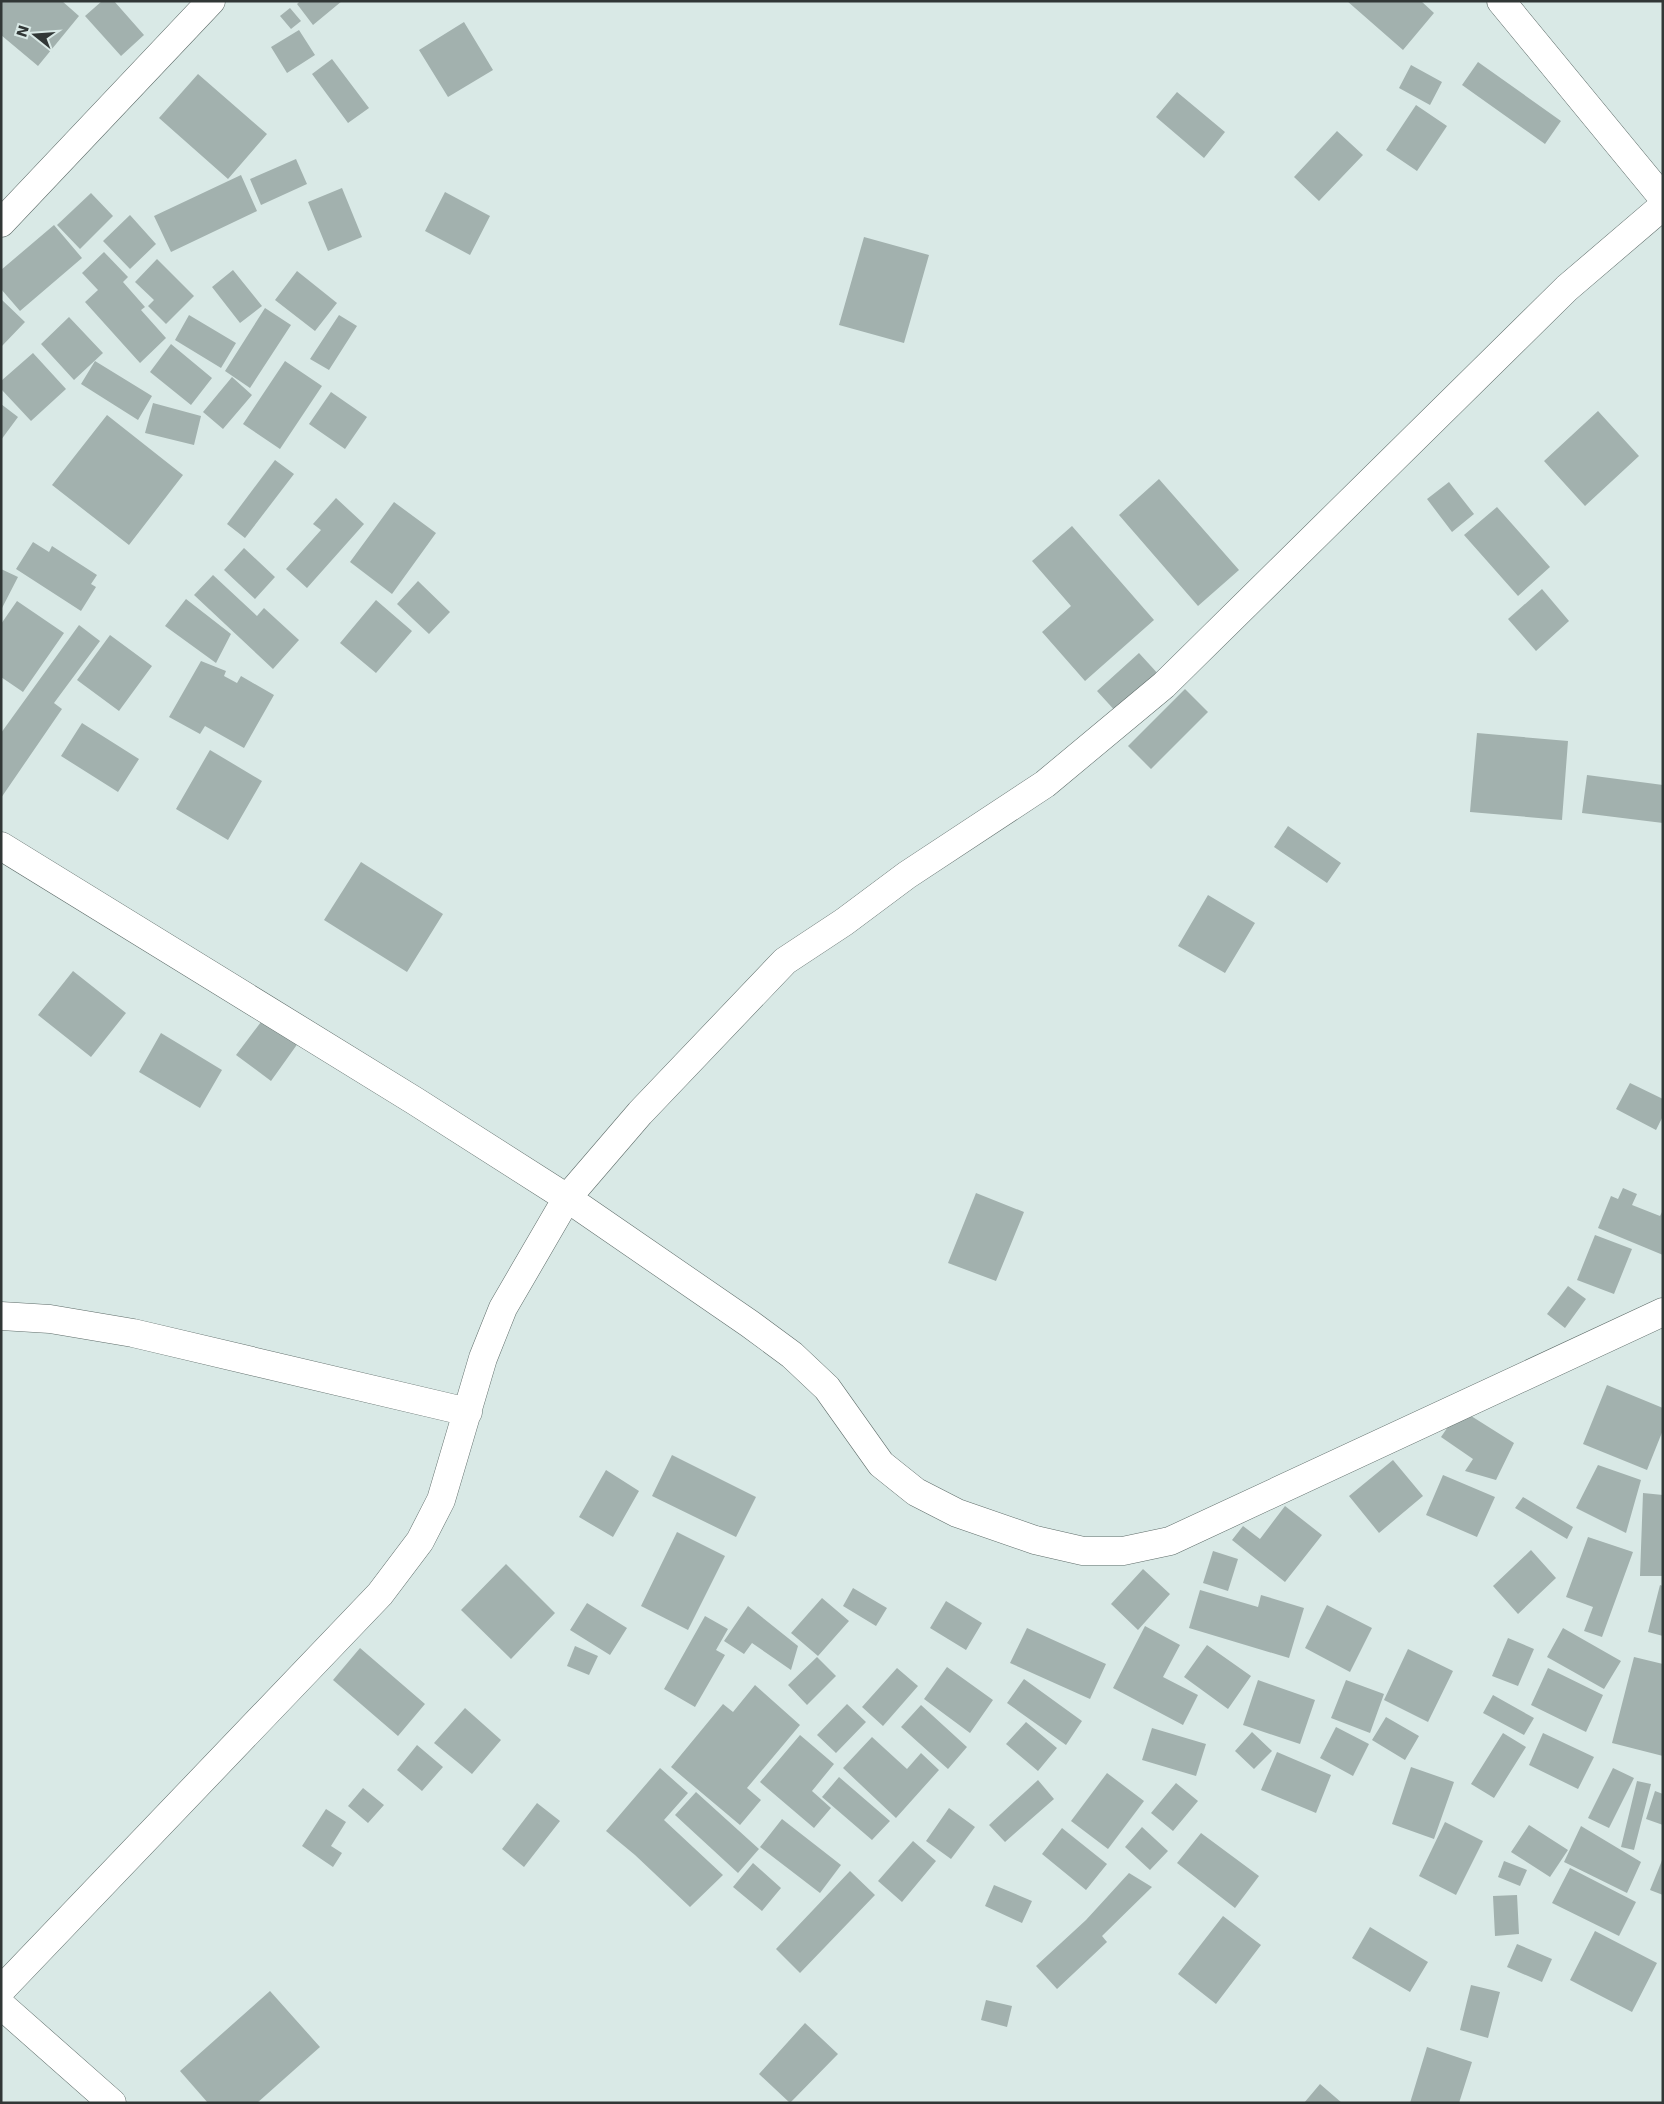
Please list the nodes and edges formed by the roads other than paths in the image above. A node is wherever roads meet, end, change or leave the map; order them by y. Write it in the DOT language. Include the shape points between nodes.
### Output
graph roads {
  1 [pos="211,1"];
  2 [pos="1501,1"];
  3 [pos="1663,198"];
  4 [pos="1663,206"];
  5 [pos="1,223"];
  6 [pos="1,846"];
  7 [pos="567,1198"];
  8 [pos="1663,1312"];
  9 [pos="1,1316"];
  10 [pos="468,1412"];
  11 [pos="1,1990"];
  12 [pos="1,2005"];
  13 [pos="112,2103"];
  1 -- 5 [label="street"];
  2 -- 3 [label="street"];
  4 -- 7 [label="street" via="1568,288 1164,685 1045,784 907,875 786,961 640,1113"];
  6 -- 7 [label="street" via="416,1101"];
  7 -- 8 [label="street" via="792,1355 827,1388 881,1464 916,1492 957,1514 1035,1540 1082,1550 1123,1551 1170,1540"];
  7 -- 10 [label="street" via="503,1308 483,1358"];
  9 -- 10 [label="street" via="50,1319 133,1333"];
  10 -- 11 [label="street" via="442,1500 420,1542 380,1594"];
  12 -- 13 [label="street"];
}
